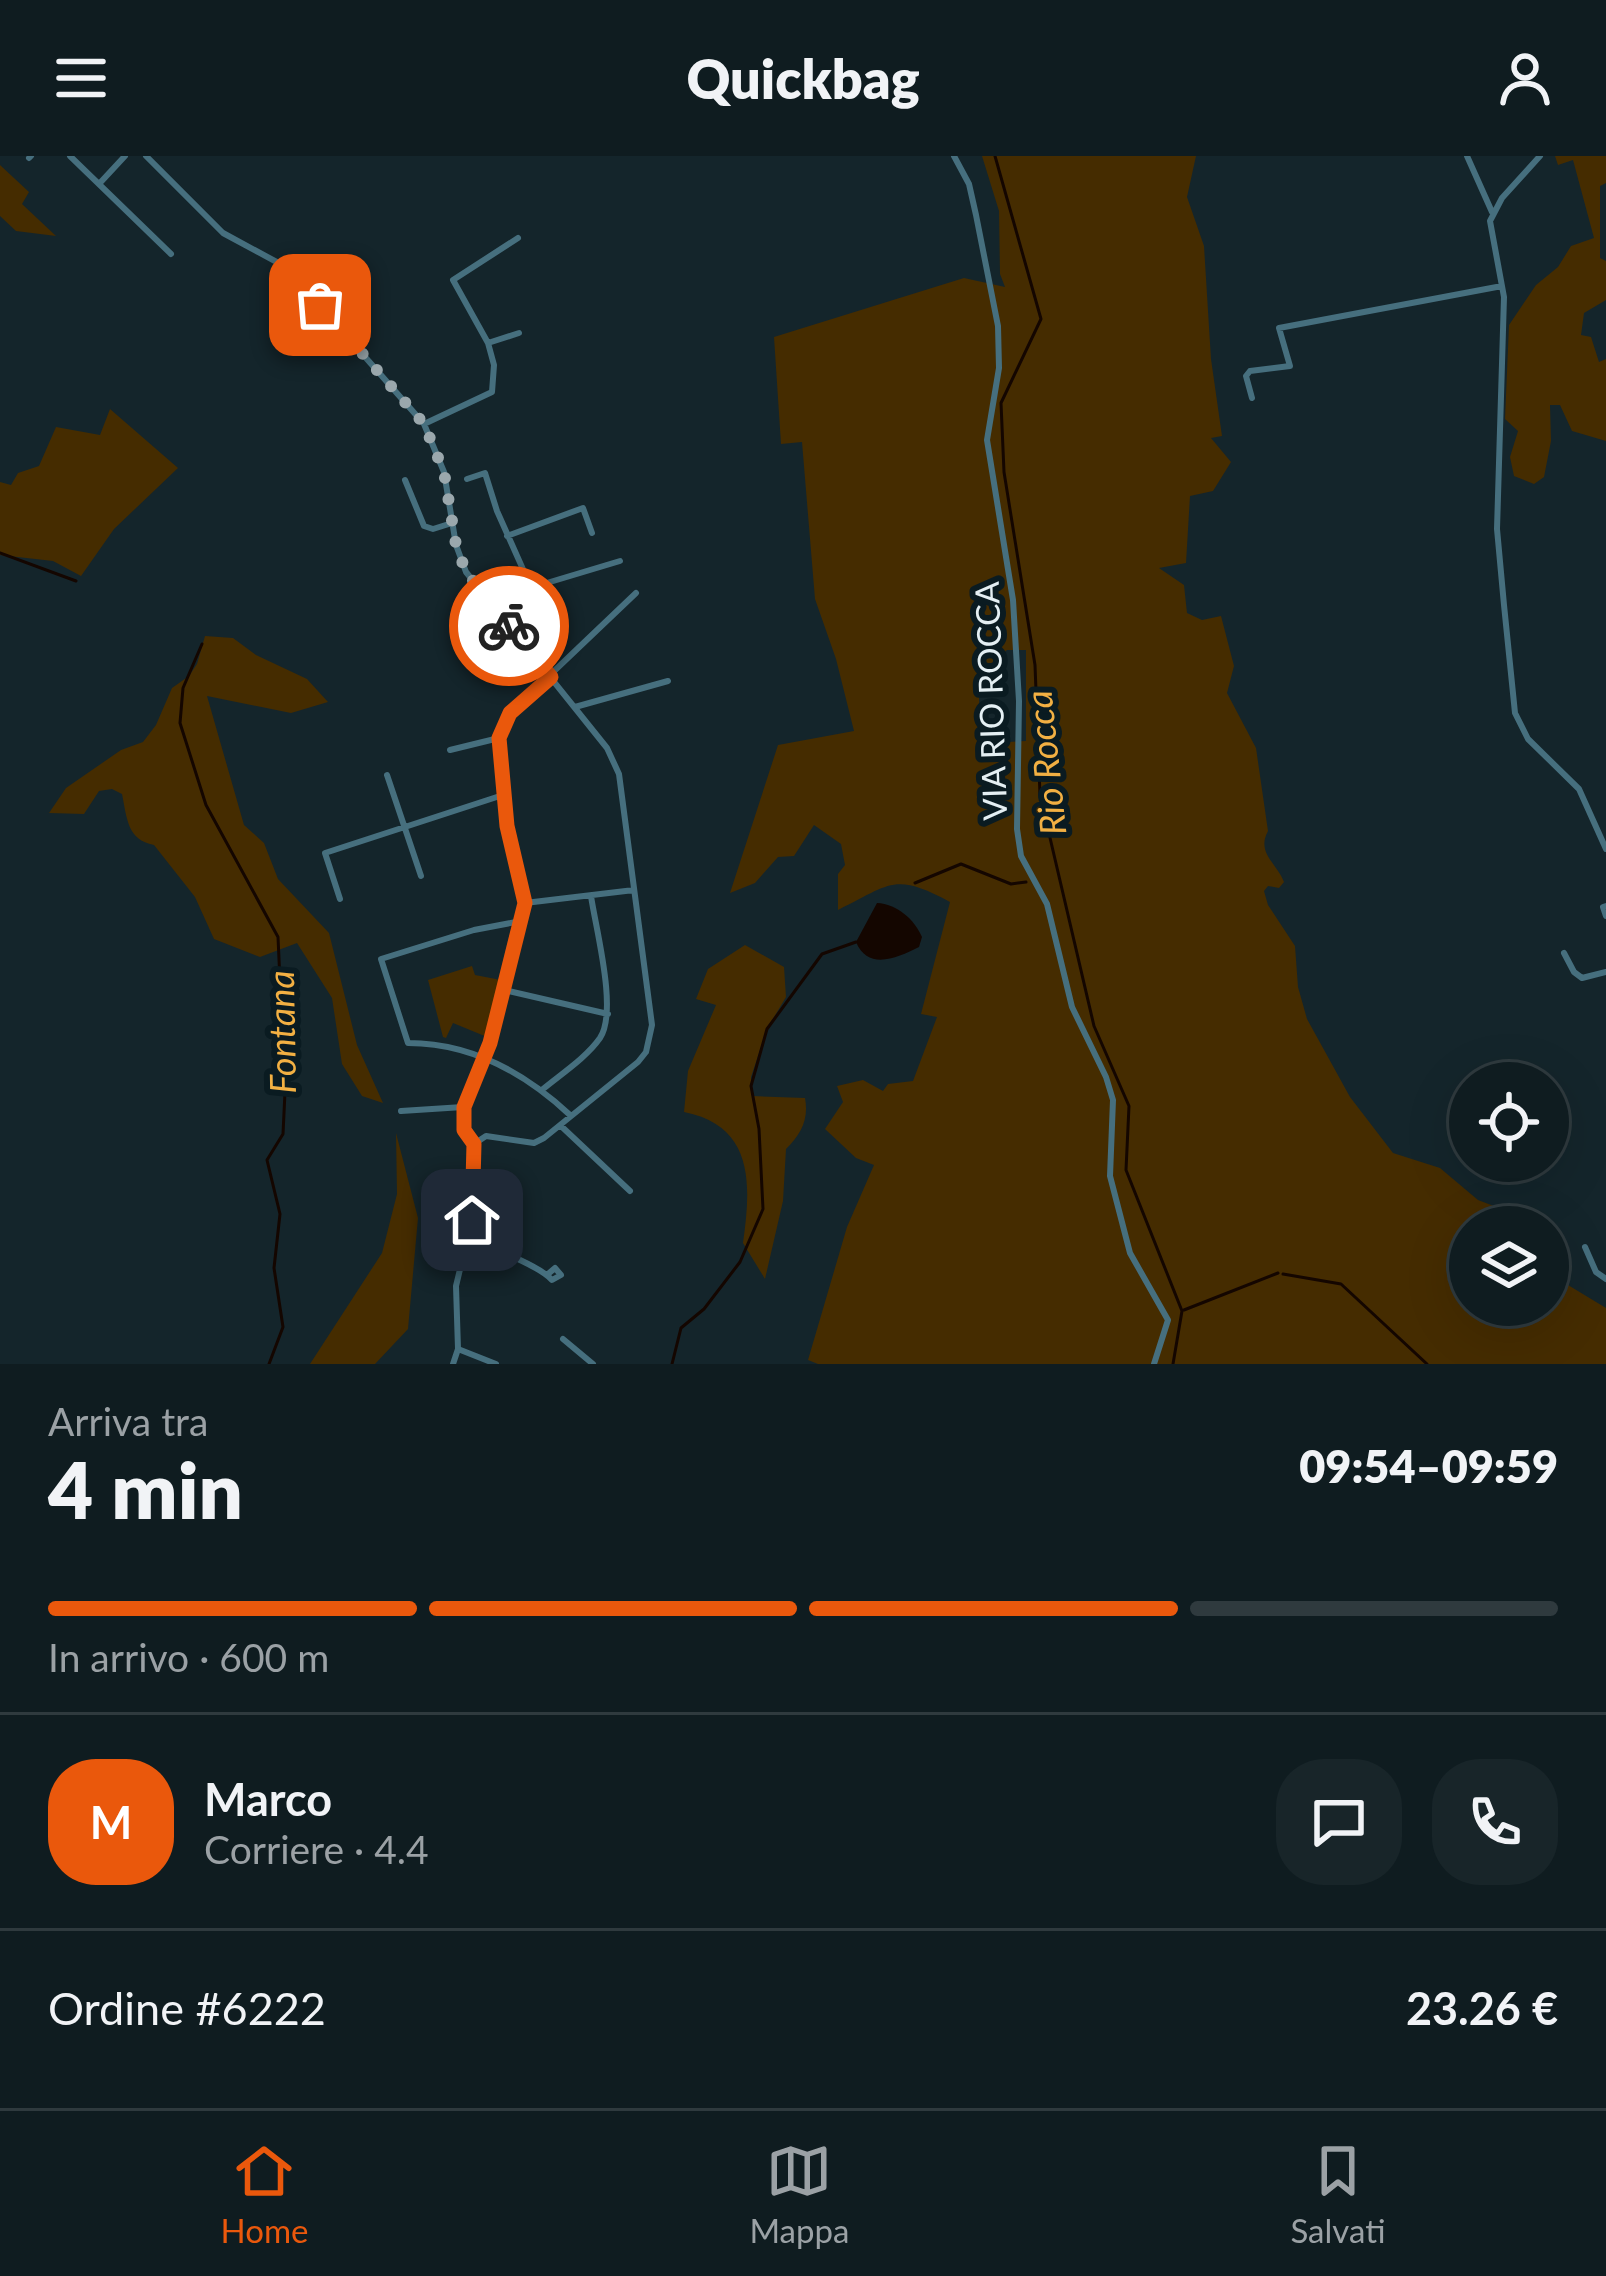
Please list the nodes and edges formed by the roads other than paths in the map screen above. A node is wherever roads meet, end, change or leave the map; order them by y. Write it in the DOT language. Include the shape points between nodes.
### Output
graph roads {
  1 [pos="70,156"];
  2 [pos="125,156"];
  3 [pos="146,156"];
  4 [pos="955,156"];
  5 [pos="1467,156"];
  6 [pos="1540,156"];
  7 [pos="99,184"];
  8 [pos="1492,212"];
  9 [pos="518,238"];
  10 [pos="171,254"];
  11 [pos="1502,286"];
  12 [pos="519,332"];
  13 [pos="488,344"];
  14 [pos="1252,398"];
  15 [pos="424,424"];
  16 [pos="467,479"];
  17 [pos="405,480"];
  18 [pos="452,523"];
  19 [pos="592,533"];
  20 [pos="507,536"];
  21 [pos="620,561"];
  22 [pos="530,588"];
  23 [pos="636,592"];
  24 [pos="490,603"];
  25 [pos="551,677"];
  26 [pos="668,681"];
  27 [pos="575,706"];
  28 [pos="499,738"];
  29 [pos="449,750"];
  30 [pos="388,775"];
  31 [pos="503,795"];
  32 [pos="404,827"];
  33 [pos="1606,849"];
  34 [pos="421,876"];
  35 [pos="635,890"];
  36 [pos="591,896"];
  37 [pos="340,899"];
  38 [pos="525,903"];
  39 [pos="1606,906"];
  40 [pos="1606,916"];
  41 [pos="520,921"];
  42 [pos="1564,953"];
  43 [pos="1606,972"];
  44 [pos="504,990"];
  45 [pos="608,1014"];
  46 [pos="483,1059"];
  47 [pos="543,1089"];
  48 [pos="464,1107"];
  49 [pos="401,1111"];
  50 [pos="572,1117"];
  51 [pos="561,1126"];
  52 [pos="474,1144"];
  53 [pos="630,1192"];
  54 [pos="469,1235"];
  55 [pos="1585,1247"];
  56 [pos="548,1274"];
  57 [pos="1606,1279"];
  58 [pos="562,1339"];
  59 [pos="458,1349"];
  60 [pos="453,1364"];
  61 [pos="496,1364"];
  62 [pos="593,1364"];
  63 [pos="1154,1364"];
  1 -- 7 [label="street"];
  2 -- 7 [label="street"];
  3 -- 15 [label="street" via="223,233 286,267"];
  4 -- 63 [label="street, VIA RIO ROCCA" via="969,184 998,326 987,440 1013,600 1016,829 1047,904 1072,1007 1113,1100 1110,1176 1130,1252 1168,1320"];
  5 -- 8 [label="street"];
  6 -- 8 [label="street"];
  7 -- 10 [label="street"];
  8 -- 11 [label="street"];
  9 -- 13 [label="street" via="452,280"];
  11 -- 14 [label="street" via="1279,328 1290,366 1250,371"];
  11 -- 33 [label="street" via="1497,529 1514,713 1528,739 1579,789"];
  12 -- 13 [label="street"];
  13 -- 15 [label="street" via="492,392"];
  15 -- 18 [label="street" via="444,472"];
  16 -- 20 [label="street" via="485,473"];
  17 -- 18 [label="street" via="424,526"];
  18 -- 24 [label="street" via="466,572"];
  19 -- 20 [label="street" via="583,508"];
  20 -- 22 [label="street"];
  21 -- 22 [label="street"];
  22 -- 24 [label="street"];
  23 -- 25 [label="street"];
  24 -- 25 [label="street"];
  25 -- 27 [label="street"];
  25 -- 28 [label="street" via="510,713"];
  26 -- 27 [label="street"];
  27 -- 35 [label="street" via="619,774"];
  28 -- 29 [label="street"];
  28 -- 31 [label="street"];
  30 -- 32 [label="street"];
  31 -- 32 [label="street"];
  31 -- 38 [label="street"];
  32 -- 34 [label="street"];
  32 -- 37 [label="street" via="325,853"];
  35 -- 36 [label="street"];
  35 -- 50 [label="street" via="651,1038 638,1062"];
  36 -- 38 [label="street"];
  36 -- 45 [label="street"];
  38 -- 41 [label="street"];
  39 -- 40 [label="street"];
  41 -- 44 [label="street"];
  41 -- 46 [label="street" via="381,959 408,1043 440,1043"];
  42 -- 43 [label="street" via="1582,978"];
  44 -- 45 [label="street"];
  44 -- 46 [label="street"];
  45 -- 47 [label="street" via="588,1052"];
  46 -- 47 [label="street"];
  46 -- 48 [label="street"];
  47 -- 50 [label="street"];
  48 -- 49 [label="street"];
  48 -- 52 [label="street" via="464,1130"];
  50 -- 51 [label="street"];
  51 -- 52 [label="street" via="534,1142 486,1136"];
  51 -- 53 [label="street"];
  52 -- 54 [label="street"];
  54 -- 56 [label="street"];
  54 -- 59 [label="street" via="456,1286"];
  55 -- 57 [label="street"];
  58 -- 62 [label="street"];
  59 -- 60 [label="street"];
  59 -- 61 [label="street"];
}
